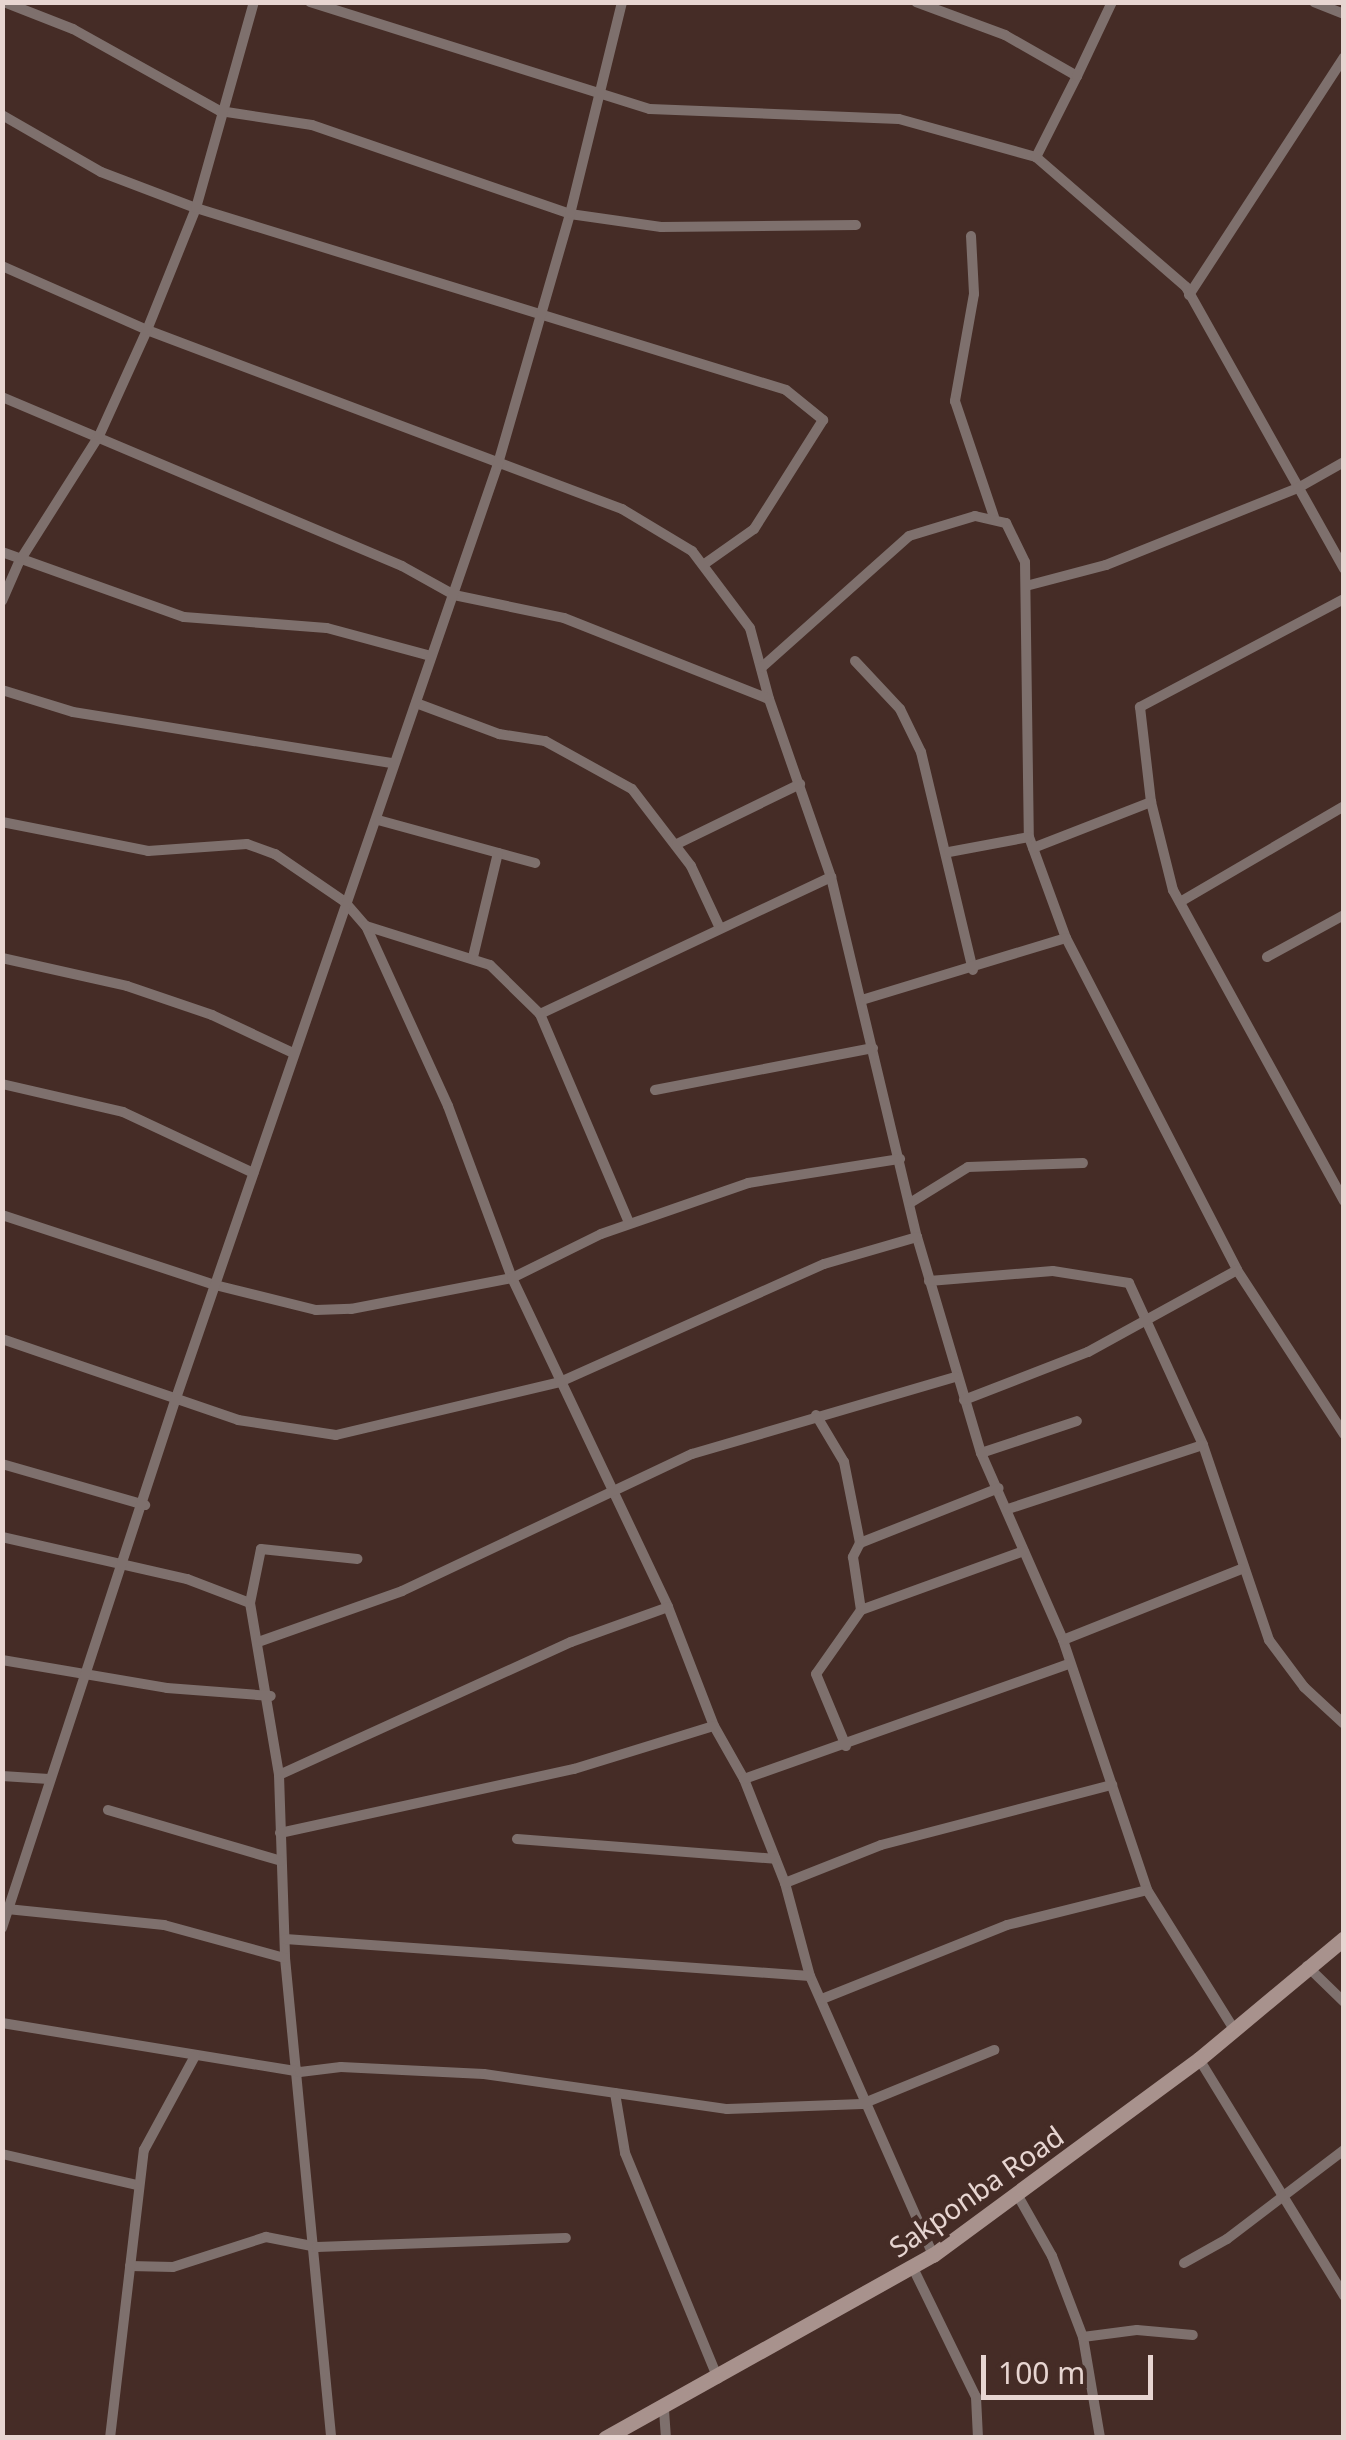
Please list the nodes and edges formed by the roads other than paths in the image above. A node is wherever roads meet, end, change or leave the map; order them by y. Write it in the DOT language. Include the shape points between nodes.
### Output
graph roads {
  1 [pos="4,2"];
  2 [pos="254,2"];
  3 [pos="310,2"];
  4 [pos="622,2"];
  5 [pos="916,2"];
  6 [pos="1112,2"];
  7 [pos="1314,2"];
  8 [pos="1344,14"];
  9 [pos="1344,57"];
  10 [pos="1077,76"];
  11 [pos="598,96"];
  12 [pos="220,111"];
  13 [pos="2,115"];
  14 [pos="1036,157"];
  15 [pos="196,208"];
  16 [pos="570,214"];
  17 [pos="856,225"];
  18 [pos="971,236"];
  19 [pos="2,266"];
  20 [pos="1190,295"];
  21 [pos="538,315"];
  22 [pos="147,330"];
  23 [pos="2,397"];
  24 [pos="99,436"];
  25 [pos="1344,462"];
  26 [pos="496,467"];
  27 [pos="1298,488"];
  28 [pos="994,517"];
  29 [pos="2,552"];
  30 [pos="19,562"];
  31 [pos="703,565"];
  32 [pos="1344,569"];
  33 [pos="1026,586"];
  34 [pos="454,595"];
  35 [pos="1344,599"];
  36 [pos="2,601"];
  37 [pos="431,656"];
  38 [pos="855,661"];
  39 [pos="761,668"];
  40 [pos="2,690"];
  41 [pos="769,698"];
  42 [pos="416,703"];
  43 [pos="393,763"];
  44 [pos="800,784"];
  45 [pos="1151,802"];
  46 [pos="1344,806"];
  47 [pos="378,820"];
  48 [pos="2,822"];
  49 [pos="1031,842"];
  50 [pos="677,844"];
  51 [pos="949,852"];
  52 [pos="498,853"];
  53 [pos="535,863"];
  54 [pos="831,877"];
  55 [pos="344,901"];
  56 [pos="1180,902"];
  57 [pos="1344,915"];
  58 [pos="366,926"];
  59 [pos="719,926"];
  60 [pos="1066,938"];
  61 [pos="473,957"];
  62 [pos="1267,957"];
  63 [pos="2,958"];
  64 [pos="974,970"];
  65 [pos="865,999"];
  66 [pos="540,1014"];
  67 [pos="873,1048"];
  68 [pos="293,1053"];
  69 [pos="2,1084"];
  70 [pos="655,1090"];
  71 [pos="900,1159"];
  72 [pos="1083,1163"];
  73 [pos="253,1173"];
  74 [pos="1344,1201"];
  75 [pos="910,1202"];
  76 [pos="2,1215"];
  77 [pos="629,1223"];
  78 [pos="917,1238"];
  79 [pos="1236,1270"];
  80 [pos="512,1278"];
  81 [pos="929,1281"];
  82 [pos="215,1285"];
  83 [pos="1146,1324"];
  84 [pos="2,1339"];
  85 [pos="956,1377"];
  86 [pos="560,1382"];
  87 [pos="964,1400"];
  88 [pos="174,1401"];
  89 [pos="816,1415"];
  90 [pos="1078,1421"];
  91 [pos="1342,1427"];
  92 [pos="1204,1445"];
  93 [pos="981,1453"];
  94 [pos="2,1464"];
  95 [pos="999,1488"];
  96 [pos="608,1493"];
  97 [pos="144,1505"];
  98 [pos="1008,1509"];
  99 [pos="2,1538"];
  100 [pos="860,1543"];
  101 [pos="1024,1551"];
  102 [pos="357,1559"];
  103 [pos="126,1564"];
  104 [pos="1240,1569"];
  105 [pos="250,1603"];
  106 [pos="668,1608"];
  107 [pos="861,1610"];
  108 [pos="1063,1640"];
  109 [pos="261,1641"];
  110 [pos="2,1660"];
  111 [pos="1069,1664"];
  112 [pos="88,1676"];
  113 [pos="270,1696"];
  114 [pos="1344,1724"];
  115 [pos="714,1726"];
  116 [pos="846,1746"];
  117 [pos="279,1775"];
  118 [pos="2,1776"];
  119 [pos="48,1779"];
  120 [pos="744,1779"];
  121 [pos="1112,1784"];
  122 [pos="108,1810"];
  123 [pos="280,1833"];
  124 [pos="517,1840"];
  125 [pos="775,1859"];
  126 [pos="281,1862"];
  127 [pos="785,1884"];
  128 [pos="1146,1890"];
  129 [pos="7,1895"];
  130 [pos="7,1909"];
  131 [pos="2,1928"];
  132 [pos="1344,1938"];
  133 [pos="286,1939"];
  134 [pos="285,1958"];
  135 [pos="1307,1966"];
  136 [pos="810,1976"];
  137 [pos="822,1998"];
  138 [pos="1344,2002"];
  139 [pos="2,2023"];
  140 [pos="1234,2029"];
  141 [pos="994,2050"];
  142 [pos="195,2056"];
  143 [pos="1198,2059"];
  144 [pos="300,2072"];
  145 [pos="616,2093"];
  146 [pos="862,2104"];
  147 [pos="1344,2150"];
  148 [pos="2,2154"];
  149 [pos="137,2186"];
  150 [pos="1286,2195"];
  151 [pos="1018,2196"];
  152 [pos="566,2238"];
  153 [pos="316,2247"];
  154 [pos="933,2255"];
  155 [pos="1184,2263"];
  156 [pos="130,2266"];
  157 [pos="913,2268"];
  158 [pos="1344,2296"];
  159 [pos="1193,2335"];
  160 [pos="1083,2337"];
  161 [pos="719,2380"];
  162 [pos="664,2410"];
  163 [pos="110,2438"];
  164 [pos="331,2438"];
  165 [pos="605,2438"];
  166 [pos="666,2438"];
  167 [pos="978,2438"];
  168 [pos="1100,2438"];
  1 -- 12 [label="street" via="73,29"];
  2 -- 12 [label="street"];
  3 -- 11 [label="street" via="394,24"];
  4 -- 11 [label="street"];
  5 -- 10 [label="street" via="1006,35"];
  6 -- 10 [label="street"];
  7 -- 8 [label="street"];
  9 -- 20 [label="street"];
  10 -- 14 [label="street"];
  11 -- 14 [label="street" via="719,114 899,119"];
  11 -- 16 [label="street"];
  12 -- 15 [label="street"];
  12 -- 16 [label="street" via="312,125"];
  13 -- 15 [label="street" via="100,172"];
  14 -- 20 [label="street"];
  15 -- 21 [label="street"];
  15 -- 22 [label="street"];
  16 -- 17 [label="street" via="661,227"];
  16 -- 21 [label="street"];
  18 -- 28 [label="street" via="974,294 955,401"];
  19 -- 22 [label="street"];
  20 -- 27 [label="street"];
  21 -- 26 [label="street"];
  21 -- 31 [label="street" via="753,377 786,390 823,420 754,529"];
  22 -- 24 [label="street"];
  22 -- 26 [label="street"];
  23 -- 24 [label="street"];
  24 -- 30 [label="street"];
  24 -- 34 [label="street" via="402,566"];
  25 -- 27 [label="street"];
  26 -- 31 [label="street" via="622,509 692,550"];
  26 -- 34 [label="street"];
  27 -- 32 [label="street"];
  27 -- 33 [label="street" via="1106,565"];
  28 -- 33 [label="street" via="1019,543"];
  28 -- 39 [label="street" via="942,522 909,536 868,565"];
  29 -- 30 [label="street"];
  30 -- 36 [label="street"];
  30 -- 37 [label="street" via="184,617 327,628"];
  31 -- 39 [label="street" via="750,628"];
  33 -- 49 [label="street"];
  34 -- 37 [label="street"];
  34 -- 41 [label="street" via="564,618"];
  35 -- 45 [label="street" via="1140,707"];
  37 -- 42 [label="street"];
  38 -- 51 [label="street" via="900,709 915,736"];
  39 -- 41 [label="street"];
  40 -- 43 [label="street" via="74,712"];
  41 -- 44 [label="street"];
  42 -- 43 [label="street"];
  42 -- 50 [label="street" via="583,758 632,789"];
  43 -- 47 [label="street"];
  44 -- 50 [label="street"];
  44 -- 54 [label="street"];
  45 -- 49 [label="street"];
  45 -- 56 [label="street"];
  46 -- 56 [label="street"];
  47 -- 52 [label="street"];
  47 -- 55 [label="street"];
  48 -- 55 [label="street" via="148,851 247,844 274,854"];
  49 -- 51 [label="street"];
  49 -- 60 [label="street"];
  50 -- 59 [label="street"];
  51 -- 64 [label="street"];
  52 -- 53 [label="street"];
  52 -- 61 [label="street"];
  54 -- 59 [label="street"];
  54 -- 65 [label="street"];
  55 -- 58 [label="street"];
  55 -- 68 [label="street"];
  56 -- 74 [label="street"];
  57 -- 62 [label="street"];
  58 -- 61 [label="street"];
  58 -- 80 [label="street" via="448,1106"];
  59 -- 66 [label="street"];
  60 -- 64 [label="street"];
  60 -- 79 [label="street"];
  61 -- 66 [label="street" via="514,982"];
  63 -- 68 [label="street" via="128,986"];
  64 -- 65 [label="street"];
  65 -- 67 [label="street"];
  66 -- 77 [label="street"];
  67 -- 70 [label="street"];
  67 -- 71 [label="street"];
  68 -- 73 [label="street"];
  69 -- 73 [label="street" via="123,1112"];
  71 -- 75 [label="street"];
  71 -- 77 [label="street" via="748,1184"];
  72 -- 75 [label="street" via="968,1167"];
  73 -- 82 [label="street"];
  75 -- 78 [label="street"];
  76 -- 82 [label="street"];
  77 -- 80 [label="street"];
  78 -- 81 [label="street"];
  78 -- 86 [label="street" via="791,1278"];
  79 -- 83 [label="street"];
  79 -- 91 [label="street"];
  80 -- 82 [label="street" via="392,1304 316,1310"];
  80 -- 86 [label="street"];
  81 -- 83 [label="street" via="1053,1271 1116,1277 1130,1283"];
  81 -- 85 [label="street"];
  82 -- 88 [label="street"];
  83 -- 87 [label="street"];
  83 -- 92 [label="street"];
  84 -- 88 [label="street"];
  85 -- 87 [label="street"];
  85 -- 89 [label="street"];
  86 -- 88 [label="street" via="336,1435 282,1430"];
  86 -- 96 [label="street"];
  87 -- 93 [label="street"];
  88 -- 97 [label="street"];
  89 -- 96 [label="street" via="692,1454"];
  89 -- 100 [label="street" via="844,1462"];
  90 -- 93 [label="street"];
  92 -- 98 [label="street"];
  92 -- 104 [label="street"];
  93 -- 95 [label="street"];
  94 -- 97 [label="street"];
  95 -- 98 [label="street"];
  95 -- 100 [label="street"];
  96 -- 106 [label="street"];
  96 -- 109 [label="street" via="402,1591"];
  97 -- 103 [label="street"];
  98 -- 101 [label="street"];
  99 -- 103 [label="street"];
  100 -- 107 [label="street" via="853,1557"];
  101 -- 107 [label="street"];
  101 -- 108 [label="street"];
  102 -- 105 [label="street" via="261,1549"];
  103 -- 105 [label="street"];
  103 -- 112 [label="street"];
  104 -- 108 [label="street"];
  104 -- 114 [label="street" via="1269,1640 1304,1687"];
  105 -- 109 [label="street"];
  106 -- 115 [label="street"];
  106 -- 117 [label="street" via="571,1642"];
  107 -- 116 [label="street" via="816,1674"];
  108 -- 111 [label="street"];
  109 -- 113 [label="street"];
  110 -- 112 [label="street"];
  111 -- 116 [label="street"];
  111 -- 121 [label="street"];
  112 -- 113 [label="street"];
  112 -- 119 [label="street"];
  113 -- 117 [label="street"];
  115 -- 120 [label="street"];
  115 -- 123 [label="street" via="574,1768"];
  116 -- 120 [label="street"];
  117 -- 123 [label="street"];
  118 -- 119 [label="street"];
  119 -- 129 [label="street"];
  120 -- 125 [label="street"];
  121 -- 127 [label="street" via="881,1846"];
  121 -- 128 [label="street"];
  122 -- 126 [label="street"];
  123 -- 126 [label="street"];
  124 -- 125 [label="street"];
  125 -- 127 [label="street"];
  126 -- 133 [label="street"];
  127 -- 136 [label="street"];
  128 -- 137 [label="street" via="1007,1925"];
  128 -- 140 [label="street"];
  129 -- 130 [label="street"];
  130 -- 131 [label="street"];
  130 -- 134 [label="street" via="164,1925"];
  132 -- 135 [label="main road, Sakponba Road"];
  133 -- 134 [label="street"];
  133 -- 136 [label="street"];
  134 -- 144 [label="street"];
  135 -- 138 [label="street"];
  135 -- 140 [label="main road, Sakponba Road"];
  136 -- 137 [label="street"];
  137 -- 146 [label="street"];
  139 -- 142 [label="street"];
  140 -- 143 [label="main road, Sakponba Road"];
  141 -- 146 [label="street"];
  142 -- 144 [label="street"];
  142 -- 149 [label="street" via="150,2132"];
  143 -- 150 [label="street"];
  143 -- 151 [label="main road, Sakponba Road"];
  144 -- 145 [label="street" via="340,2067 484,2074"];
  144 -- 153 [label="street"];
  145 -- 146 [label="street" via="727,2108"];
  145 -- 161 [label="street" via="624,2152"];
  146 -- 154 [label="street"];
  147 -- 150 [label="street"];
  148 -- 149 [label="street"];
  149 -- 156 [label="street"];
  150 -- 155 [label="street"];
  150 -- 158 [label="street" via="1298,2228"];
  151 -- 154 [label="main road, Sakponba Road"];
  151 -- 160 [label="street" via="1052,2256"];
  152 -- 153 [label="street"];
  153 -- 156 [label="street" via="266,2238 174,2266"];
  153 -- 164 [label="street"];
  154 -- 157 [label="main road, Sakponba Road"];
  156 -- 163 [label="street"];
  157 -- 161 [label="main road, Sakponba Road"];
  157 -- 167 [label="street" via="976,2397"];
  159 -- 160 [label="street" via="1137,2330"];
  160 -- 168 [label="street"];
  161 -- 162 [label="main road, Sakponba Road"];
  162 -- 165 [label="main road, Sakponba Road"];
  162 -- 166 [label="street"];
}
